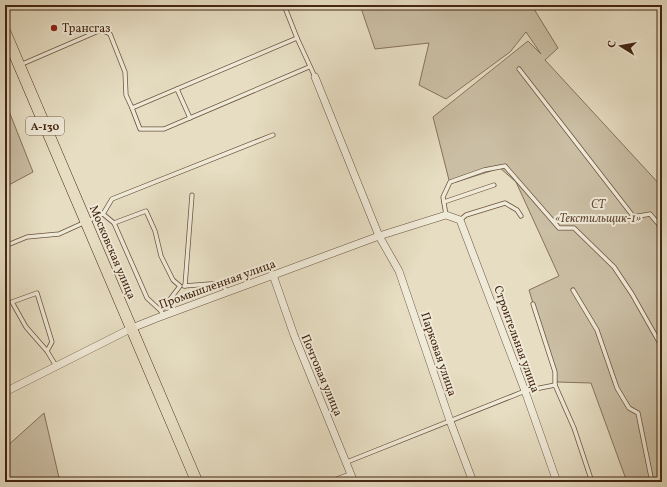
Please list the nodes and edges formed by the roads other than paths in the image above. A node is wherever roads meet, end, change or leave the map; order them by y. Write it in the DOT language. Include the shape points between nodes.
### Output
graph roads {
  1 [pos="284,5"];
  2 [pos="5,32"];
  3 [pos="297,38"];
  4 [pos="19,66"];
  5 [pos="309,67"];
  6 [pos="519,69"];
  7 [pos="315,77"];
  8 [pos="177,89"];
  9 [pos="132,108"];
  10 [pos="190,118"];
  11 [pos="273,135"];
  12 [pos="494,186"];
  13 [pos="192,195"];
  14 [pos="444,202"];
  15 [pos="102,214"];
  16 [pos="446,215"];
  17 [pos="521,216"];
  18 [pos="460,220"];
  19 [pos="86,221"];
  20 [pos="114,223"];
  21 [pos="662,228"];
  22 [pos="379,236"];
  23 [pos="5,246"];
  24 [pos="273,275"];
  25 [pos="180,286"];
  26 [pos="185,286"];
  27 [pos="573,290"];
  28 [pos="227,292"];
  29 [pos="533,304"];
  30 [pos="162,313"];
  31 [pos="132,328"];
  32 [pos="662,346"];
  33 [pos="47,351"];
  34 [pos="56,366"];
  35 [pos="556,385"];
  36 [pos="525,391"];
  37 [pos="5,392"];
  38 [pos="450,421"];
  39 [pos="347,462"];
  40 [pos="351,473"];
  41 [pos="183,482"];
  42 [pos="197,482"];
  43 [pos="329,482"];
  44 [pos="354,482"];
  45 [pos="473,482"];
  46 [pos="557,482"];
  47 [pos="592,482"];
  48 [pos="652,482"];
  1 -- 3 [label="lane"];
  2 -- 4 [label="highway, Московская улица / А-130"];
  3 -- 5 [label="lane"];
  3 -- 8 [label="lane"];
  4 -- 9 [label="lane" via="101,30 110,34 115,46 125,72 126,95"];
  4 -- 19 [label="highway, Московская улица / А-130"];
  5 -- 7 [label="lane"];
  5 -- 10 [label="lane"];
  6 -- 21 [label="lane" via="634,216 650,214"];
  7 -- 22 [label="street, Парковая улица"];
  8 -- 9 [label="lane"];
  8 -- 10 [label="lane"];
  9 -- 10 [label="lane" via="140,129 164,129"];
  11 -- 15 [label="lane" via="112,199"];
  12 -- 14 [label="lane"];
  13 -- 26 [label="lane"];
  14 -- 16 [label="lane"];
  14 -- 32 [label="lane" via="443,197 450,182 484,170 505,166 559,228 574,228 614,267"];
  15 -- 19 [label="lane"];
  15 -- 20 [label="lane"];
  16 -- 18 [label="street"];
  16 -- 22 [label="street, Промышленная улица"];
  17 -- 18 [label="lane" via="517,210 505,203 466,215"];
  18 -- 36 [label="street, Строительная улица"];
  19 -- 23 [label="lane" via="59,234 27,237"];
  19 -- 31 [label="highway, Московская улица / А-130"];
  20 -- 25 [label="lane" via="146,211 155,231 161,256 173,280"];
  20 -- 30 [label="lane" via="147,298"];
  22 -- 24 [label="street, Промышленная улица"];
  22 -- 38 [label="street, Парковая улица" via="399,271"];
  24 -- 28 [label="street, Промышленная улица"];
  24 -- 39 [label="street, Почтовая улица" via="294,335"];
  25 -- 26 [label="lane"];
  25 -- 30 [label="lane"];
  26 -- 28 [label="lane" via="222,283"];
  27 -- 48 [label="lane" via="597,330 617,388 629,408 638,413"];
  28 -- 30 [label="street, Промышленная улица"];
  29 -- 35 [label="lane" via="555,372"];
  30 -- 31 [label="street, Промышленная улица"];
  31 -- 34 [label="street, Промышленная улица"];
  31 -- 42 [label="highway, Московская улица / А-130"];
  33 -- 33 [label="lane" via="52,342 37,293 12,302 26,327"];
  33 -- 34 [label="lane"];
  34 -- 37 [label="street, Промышленная улица"];
  35 -- 36 [label="lane"];
  35 -- 47 [label="lane"];
  36 -- 38 [label="lane"];
  36 -- 46 [label="street, Строительная улица"];
  38 -- 39 [label="lane"];
  38 -- 45 [label="street, Парковая улица"];
  39 -- 40 [label="street, Почтовая улица"];
  40 -- 43 [label="lane"];
  40 -- 44 [label="street, Почтовая улица"];
  41 -- 42 [label="lane"];
}
